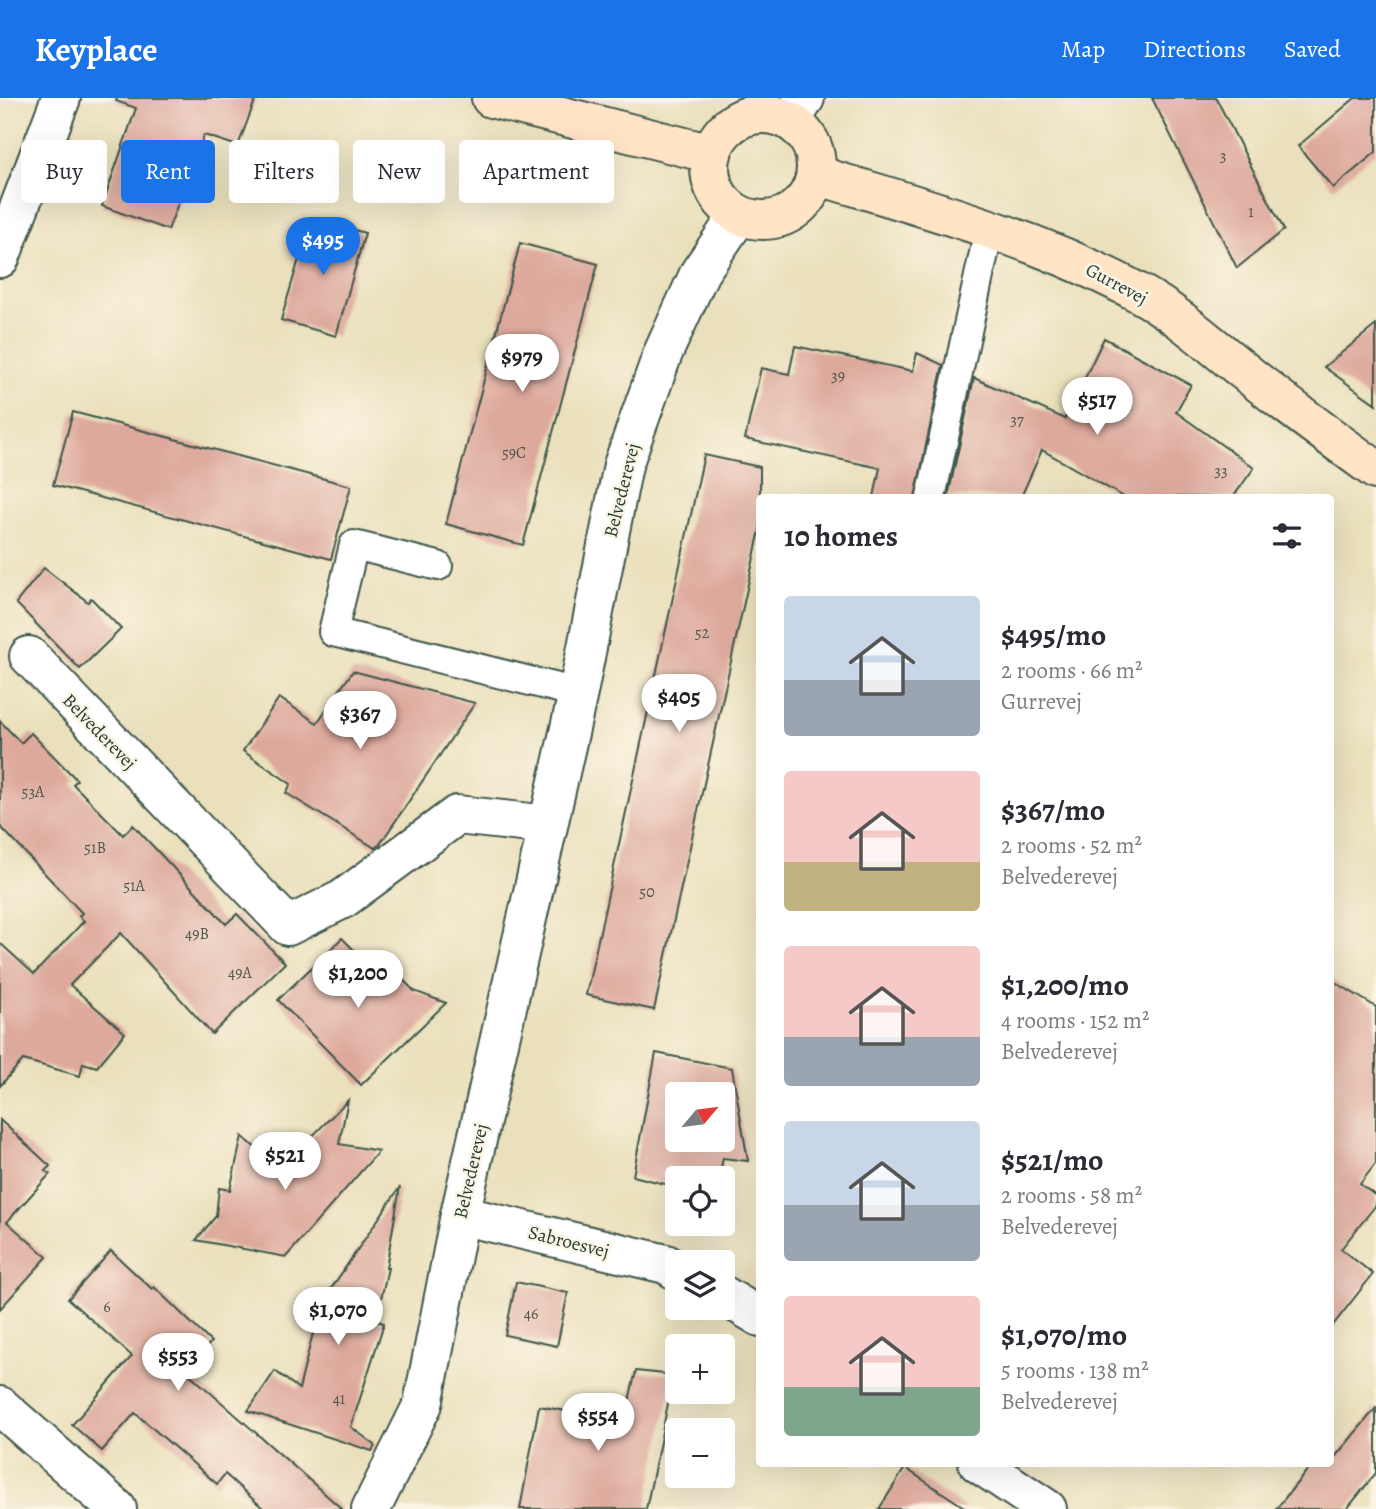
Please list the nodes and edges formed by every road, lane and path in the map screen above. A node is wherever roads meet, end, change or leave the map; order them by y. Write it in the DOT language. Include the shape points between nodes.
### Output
graph roads {
  1 [pos="61,98"];
  2 [pos="491,98"];
  3 [pos="798,110"];
  4 [pos="712,153"];
  5 [pos="816,175"];
  6 [pos="739,215"];
  7 [pos="989,230"];
  8 [pos="0,257"];
  9 [pos="1376,470"];
  10 [pos="932,494"];
  11 [pos="438,566"];
  12 [pos="29,656"];
  13 [pos="578,693"];
  14 [pos="548,825"];
  15 [pos="460,1214"];
  16 [pos="665,1264"];
  17 [pos="735,1302"];
  18 [pos="756,1315"];
  19 [pos="0,1406"];
  20 [pos="984,1467"];
  21 [pos="117,1509"];
  22 [pos="371,1509"];
  23 [pos="1048,1509"];
  1 -- 8 [label="street"];
  2 -- 4 [label="street"];
  3 -- 4 [label="street" via="743,118 718,138"];
  3 -- 5 [label="street" via="802,132 816,159"];
  4 -- 6 [label="street" via="712,182 718,195"];
  5 -- 6 [label="street" via="794,211 767,220"];
  5 -- 7 [label="street, Gurrevej"];
  6 -- 13 [label="street, Belvederevej" via="700,272 668,341 623,465"];
  7 -- 9 [label="street, Gurrevej" via="1077,261 1141,294"];
  7 -- 10 [label="lane"];
  11 -- 13 [label="lane" via="354,545 333,632"];
  12 -- 14 [label="street, Belvederevej" via="288,926 343,899 457,816"];
  13 -- 14 [label="street, Belvederevej"];
  14 -- 15 [label="street, Belvederevej"];
  15 -- 16 [label="street, Sabroesvej"];
  15 -- 22 [label="street, Belvederevej" via="423,1404"];
  17 -- 18 [label="street"];
  19 -- 21 [label="street"];
  20 -- 23 [label="street"];
}
